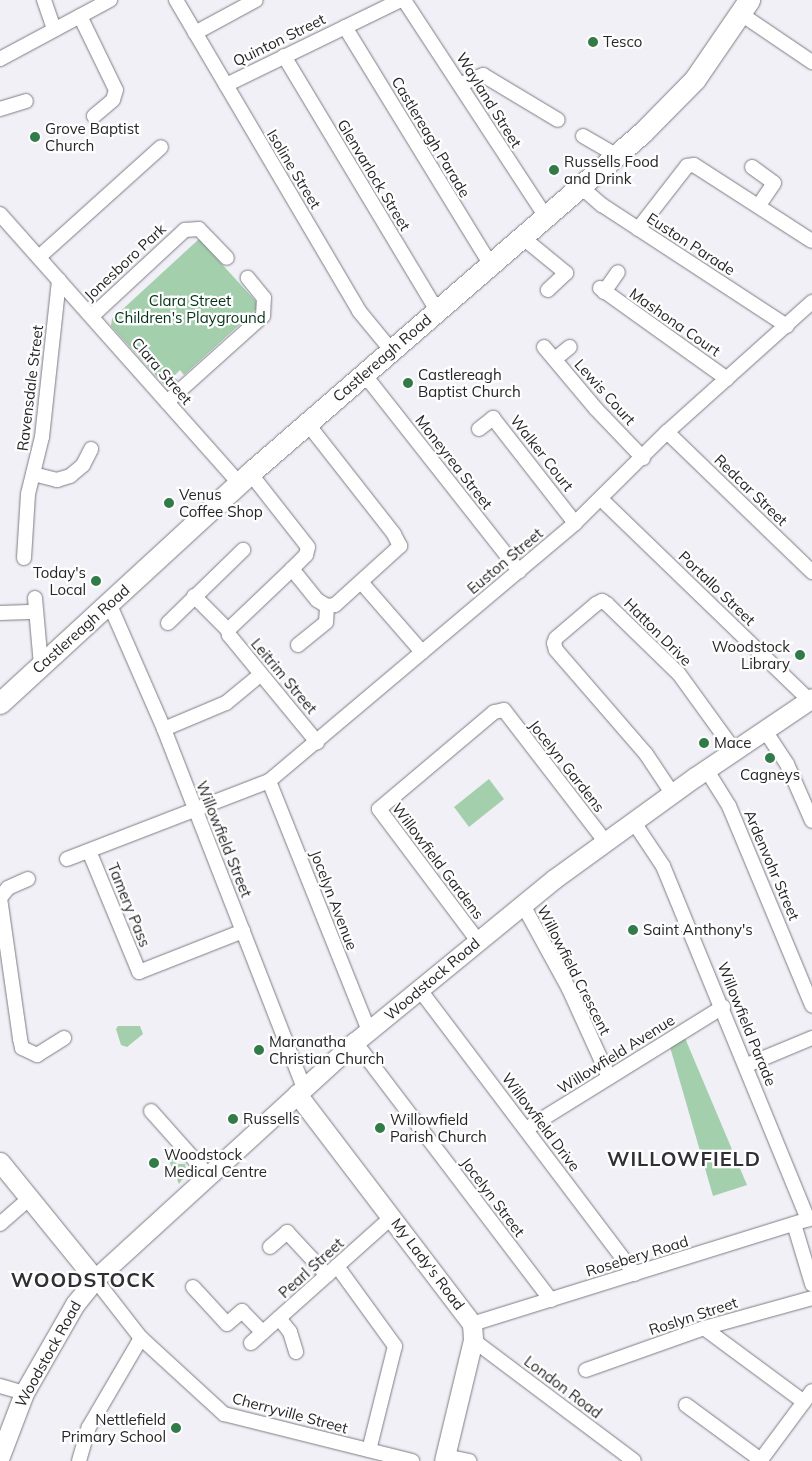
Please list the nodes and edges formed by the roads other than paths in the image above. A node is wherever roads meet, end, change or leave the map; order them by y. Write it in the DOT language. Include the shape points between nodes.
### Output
graph roads {
  1 [pos="44,0"];
  2 [pos="110,0"];
  3 [pos="176,0"];
  4 [pos="256,0"];
  5 [pos="403,0"];
  6 [pos="745,7"];
  7 [pos="80,16"];
  8 [pos="345,27"];
  9 [pos="54,29"];
  10 [pos="196,33"];
  11 [pos="284,56"];
  12 [pos="0,59"];
  13 [pos="812,62"];
  14 [pos="461,84"];
  15 [pos="226,85"];
  16 [pos="26,101"];
  17 [pos="0,110"];
  18 [pos="94,116"];
  19 [pos="558,120"];
  20 [pos="583,136"];
  21 [pos="162,147"];
  22 [pos="617,156"];
  23 [pos="752,167"];
  24 [pos="581,187"];
  25 [pos="759,205"];
  26 [pos="0,214"];
  27 [pos="546,217"];
  28 [pos="638,229"];
  29 [pos="522,237"];
  30 [pos="812,241"];
  31 [pos="39,257"];
  32 [pos="227,258"];
  33 [pos="490,264"];
  34 [pos="618,272"];
  35 [pos="248,278"];
  36 [pos="59,280"];
  37 [pos="548,290"];
  38 [pos="812,302"];
  39 [pos="437,311"];
  40 [pos="92,316"];
  41 [pos="786,326"];
  42 [pos="544,347"];
  43 [pos="570,347"];
  44 [pos="391,350"];
  45 [pos="555,360"];
  46 [pos="364,374"];
  47 [pos="727,379"];
  48 [pos="167,402"];
  49 [pos="307,423"];
  50 [pos="479,429"];
  51 [pos="667,432"];
  52 [pos="91,449"];
  53 [pos="643,458"];
  54 [pos="33,474"];
  55 [pos="244,478"];
  56 [pos="602,500"];
  57 [pos="575,523"];
  58 [pos="243,550"];
  59 [pos="24,558"];
  60 [pos="292,569"];
  61 [pos="519,571"];
  62 [pos="812,572"];
  63 [pos="362,582"];
  64 [pos="194,596"];
  65 [pos="109,603"];
  66 [pos="327,606"];
  67 [pos="0,613"];
  68 [pos="168,623"];
  69 [pos="228,630"];
  70 [pos="298,645"];
  71 [pos="422,652"];
  72 [pos="41,665"];
  73 [pos="261,674"];
  74 [pos="811,699"];
  75 [pos="0,703"];
  76 [pos="504,710"];
  77 [pos="164,729"];
  78 [pos="764,730"];
  79 [pos="317,742"];
  80 [pos="734,750"];
  81 [pos="706,769"];
  82 [pos="269,781"];
  83 [pos="672,793"];
  84 [pos="194,808"];
  85 [pos="812,820"];
  86 [pos="633,821"];
  87 [pos="605,841"];
  88 [pos="89,850"];
  89 [pos="67,859"];
  90 [pos="28,879"];
  91 [pos="0,904"];
  92 [pos="523,905"];
  93 [pos="243,931"];
  94 [pos="478,941"];
  95 [pos="415,995"];
  96 [pos="812,1005"];
  97 [pos="723,1007"];
  98 [pos="362,1036"];
  99 [pos="64,1038"];
  100 [pos="812,1038"];
  101 [pos="747,1065"];
  102 [pos="609,1076"];
  103 [pos="300,1091"];
  104 [pos="151,1111"];
  105 [pos="526,1128"];
  106 [pos="0,1162"];
  107 [pos="208,1175"];
  108 [pos="29,1199"];
  109 [pos="392,1217"];
  110 [pos="805,1220"];
  111 [pos="0,1224"];
  112 [pos="270,1248"];
  113 [pos="332,1270"];
  114 [pos="635,1274"];
  115 [pos="95,1279"];
  116 [pos="812,1284"];
  117 [pos="194,1287"];
  118 [pos="812,1298"];
  119 [pos="551,1300"];
  120 [pos="279,1318"];
  121 [pos="704,1328"];
  122 [pos="473,1332"];
  123 [pos="263,1333"];
  124 [pos="141,1338"];
  125 [pos="251,1343"];
  126 [pos="296,1352"];
  127 [pos="586,1370"];
  128 [pos="0,1386"];
  129 [pos="24,1393"];
  130 [pos="808,1396"];
  131 [pos="686,1405"];
  132 [pos="369,1450"];
  133 [pos="0,1456"];
  134 [pos="444,1458"];
  135 [pos="624,1458"];
  136 [pos="760,1460"];
  137 [pos="79,1461"];
  138 [pos="412,1461"];
  139 [pos="468,1461"];
  1 -- 9 [label="street"];
  2 -- 7 [label="street"];
  3 -- 10 [label="street, Isoline Street"];
  4 -- 10 [label="street"];
  5 -- 8 [label="street, Quinton Street"];
  5 -- 14 [label="street, Wayland Street"];
  6 -- 13 [label="street"];
  6 -- 22 [label="main road, Castlereagh Road" via="694,79"];
  7 -- 9 [label="street"];
  7 -- 18 [label="street" via="116,90 113,100"];
  8 -- 11 [label="street, Quinton Street"];
  8 -- 33 [label="street, Castlereagh Parade"];
  9 -- 12 [label="street"];
  10 -- 15 [label="street, Isoline Street"];
  11 -- 15 [label="street, Quinton Street"];
  11 -- 39 [label="street, Glenvarlock Street"];
  14 -- 19 [label="street" via="483,75"];
  14 -- 27 [label="street, Wayland Street"];
  15 -- 44 [label="street, Isoline Street" via="359,311"];
  16 -- 17 [label="street"];
  20 -- 22 [label="street"];
  21 -- 31 [label="street"];
  22 -- 24 [label="main road, Castlereagh Road"];
  23 -- 25 [label="street" via="774,183"];
  24 -- 27 [label="main road, Castlereagh Road"];
  24 -- 28 [label="street, Euston Parade"];
  25 -- 28 [label="street" via="694,165 686,166"];
  25 -- 30 [label="street"];
  26 -- 31 [label="street, Clara Street"];
  27 -- 29 [label="main road, Castlereagh Road"];
  28 -- 41 [label="street, Euston Parade"];
  29 -- 33 [label="main road, Castlereagh Road"];
  29 -- 37 [label="street" via="566,273"];
  31 -- 36 [label="street, Clara Street"];
  32 -- 40 [label="street, Jonesboro Park" via="199,229 185,230"];
  33 -- 39 [label="main road, Castlereagh Road"];
  34 -- 47 [label="street, Mashona Court" via="602,290"];
  35 -- 48 [label="street" via="264,298 263,316"];
  36 -- 40 [label="street, Clara Street"];
  36 -- 54 [label="street, Ravensdale Street" via="42,437"];
  38 -- 41 [label="street, Euston Street"];
  39 -- 44 [label="main road, Castlereagh Road"];
  40 -- 48 [label="street, Clara Street"];
  41 -- 47 [label="street, Euston Street"];
  42 -- 45 [label="street, Lewis Court"];
  43 -- 45 [label="street"];
  44 -- 46 [label="main road, Castlereagh Road"];
  45 -- 53 [label="street, Lewis Court"];
  46 -- 49 [label="main road, Castlereagh Road"];
  46 -- 61 [label="street, Moneyrea Street"];
  47 -- 51 [label="street, Euston Street"];
  48 -- 55 [label="street, Clara Street"];
  49 -- 55 [label="main road, Castlereagh Road"];
  49 -- 63 [label="street" via="399,542 396,552"];
  50 -- 57 [label="street, Walker Court" via="493,418"];
  51 -- 53 [label="street, Euston Street"];
  51 -- 62 [label="street, Redcar Street"];
  52 -- 54 [label="street" via="83,465 70,476 57,480"];
  53 -- 56 [label="street, Euston Street"];
  54 -- 59 [label="street, Ravensdale Street" via="27,504"];
  55 -- 60 [label="street" via="306,541 306,555"];
  55 -- 65 [label="main road, Castlereagh Road"];
  56 -- 57 [label="street, Euston Street"];
  56 -- 74 [label="street, Portallo Street"];
  57 -- 61 [label="street, Euston Street"];
  58 -- 64 [label="street"];
  60 -- 66 [label="street" via="317,600"];
  60 -- 69 [label="street"];
  61 -- 71 [label="street, Euston Street"];
  63 -- 66 [label="street" via="335,605"];
  63 -- 71 [label="street"];
  64 -- 68 [label="street"];
  64 -- 69 [label="street, Leitrim Street"];
  65 -- 72 [label="main road, Castlereagh Road"];
  65 -- 77 [label="street, Willowfield Street"];
  66 -- 70 [label="street" via="326,622"];
  67 -- 72 [label="street" via="36,605"];
  69 -- 73 [label="street, Leitrim Street"];
  71 -- 79 [label="street, Euston Street"];
  72 -- 75 [label="main road, Castlereagh Road"];
  73 -- 77 [label="street" via="226,703"];
  73 -- 79 [label="street, Leitrim Street"];
  74 -- 78 [label="street, Woodstock Road"];
  76 -- 87 [label="street, Jocelyn Gardens"];
  76 -- 94 [label="street, Willowfield Gardens" via="494,712 379,809"];
  77 -- 84 [label="street, Willowfield Street"];
  78 -- 80 [label="street, Woodstock Road"];
  78 -- 85 [label="street" via="787,764"];
  79 -- 82 [label="street, Euston Street"];
  80 -- 81 [label="street, Woodstock Road"];
  80 -- 83 [label="street, Hatton Drive" via="678,674 607,604 602,601 596,604 556,638 556,650 646,754"];
  81 -- 83 [label="street, Woodstock Road"];
  81 -- 96 [label="street, Ardenvohr Street" via="729,806"];
  82 -- 84 [label="street, Euston Street"];
  82 -- 98 [label="street, Jocelyn Avenue"];
  83 -- 86 [label="street, Woodstock Road"];
  84 -- 88 [label="street, Euston Street"];
  84 -- 93 [label="street, Willowfield Street"];
  86 -- 87 [label="street, Woodstock Road"];
  86 -- 97 [label="street, Willowfield Parade" via="658,853"];
  87 -- 92 [label="street, Woodstock Road"];
  88 -- 89 [label="street, Euston Street"];
  88 -- 93 [label="street, Tamery Pass" via="139,972"];
  90 -- 91 [label="street" via="8,888"];
  91 -- 99 [label="street" via="22,1048 37,1055"];
  92 -- 94 [label="street, Woodstock Road"];
  92 -- 102 [label="street, Willowfield Crescent"];
  93 -- 103 [label="street, Willowfield Street"];
  94 -- 95 [label="street, Woodstock Road"];
  95 -- 98 [label="street, Woodstock Road"];
  95 -- 105 [label="street, Willowfield Drive"];
  97 -- 101 [label="street, Willowfield Parade"];
  97 -- 102 [label="street, Willowfield Avenue"];
  98 -- 103 [label="street, Woodstock Road"];
  98 -- 119 [label="street, Jocelyn Street"];
  100 -- 101 [label="street"];
  101 -- 110 [label="street, Willowfield Parade"];
  102 -- 105 [label="street, Willowfield Avenue"];
  103 -- 107 [label="street, Woodstock Road"];
  103 -- 109 [label="street, My Lady's Road"];
  104 -- 107 [label="street"];
  105 -- 114 [label="street, Willowfield Drive"];
  106 -- 108 [label="street"];
  107 -- 115 [label="street, Woodstock Road"];
  108 -- 111 [label="street"];
  108 -- 115 [label="street"];
  109 -- 113 [label="street, Pearl Street"];
  109 -- 122 [label="street, My Lady's Road"];
  110 -- 114 [label="street, Rosebery Road"];
  110 -- 116 [label="street, Willowfield Parade"];
  112 -- 113 [label="street" via="287,1232"];
  113 -- 120 [label="street, Pearl Street"];
  113 -- 132 [label="street" via="395,1346"];
  114 -- 119 [label="street, Rosebery Road"];
  115 -- 124 [label="street, Cherryville Street"];
  115 -- 129 [label="street, Woodstock Road" via="75,1304"];
  117 -- 123 [label="street" via="227,1324 242,1311"];
  118 -- 121 [label="street, Roslyn Street"];
  119 -- 122 [label="street, Rosebery Road"];
  120 -- 123 [label="street, Pearl Street"];
  120 -- 126 [label="street" via="290,1332"];
  121 -- 127 [label="street, Roslyn Street"];
  121 -- 130 [label="street"];
  122 -- 134 [label="street"];
  122 -- 135 [label="street, London Road"];
  123 -- 125 [label="street, Pearl Street"];
  124 -- 132 [label="street, Cherryville Street" via="224,1414"];
  124 -- 137 [label="street" via="89,1427"];
  128 -- 129 [label="street"];
  129 -- 133 [label="street, Woodstock Road"];
  130 -- 136 [label="street"];
  131 -- 136 [label="street"];
  132 -- 138 [label="street, Cherryville Street"];
  134 -- 139 [label="street"];
}
